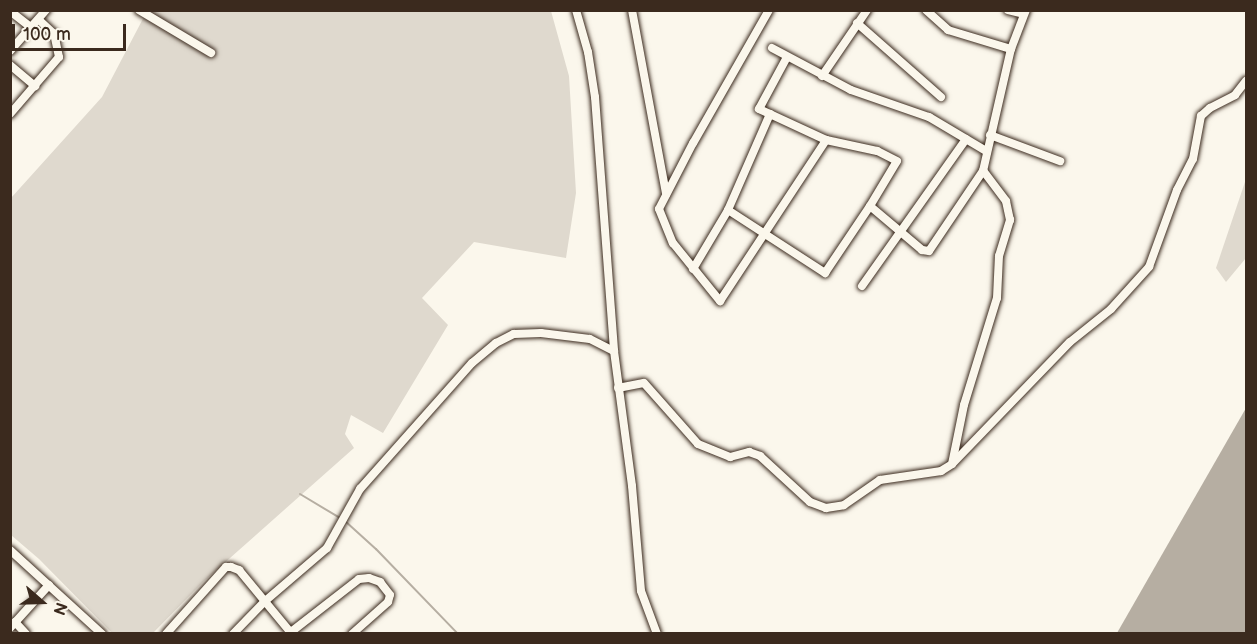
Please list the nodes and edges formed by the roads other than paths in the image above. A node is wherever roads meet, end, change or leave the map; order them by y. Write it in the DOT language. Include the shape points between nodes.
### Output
graph roads {
  1 [pos="46,10"];
  2 [pos="138,10"];
  3 [pos="576,10"];
  4 [pos="632,10"];
  5 [pos="769,10"];
  6 [pos="867,10"];
  7 [pos="926,10"];
  8 [pos="1008,10"];
  9 [pos="10,11"];
  10 [pos="1025,12"];
  11 [pos="39,20"];
  12 [pos="857,23"];
  13 [pos="32,28"];
  14 [pos="772,48"];
  15 [pos="1011,49"];
  16 [pos="10,51"];
  17 [pos="211,53"];
  18 [pos="787,57"];
  19 [pos="10,65"];
  20 [pos="822,76"];
  21 [pos="1246,81"];
  22 [pos="34,86"];
  23 [pos="941,97"];
  24 [pos="10,114"];
  25 [pos="770,114"];
  26 [pos="990,135"];
  27 [pos="966,139"];
  28 [pos="826,140"];
  29 [pos="986,151"];
  30 [pos="1060,161"];
  31 [pos="983,171"];
  32 [pos="666,194"];
  33 [pos="870,206"];
  34 [pos="728,210"];
  35 [pos="903,231"];
  36 [pos="764,234"];
  37 [pos="693,269"];
  38 [pos="862,286"];
  39 [pos="614,351"];
  40 [pos="618,388"];
  41 [pos="952,464"];
  42 [pos="12,553"];
  43 [pos="50,585"];
  44 [pos="264,602"];
  45 [pos="13,625"];
  46 [pos="26,633"];
  47 [pos="102,633"];
  48 [pos="166,633"];
  49 [pos="233,633"];
  50 [pos="291,633"];
  51 [pos="352,633"];
  52 [pos="657,633"];
  1 -- 11 [label="street"];
  2 -- 17 [label="street"];
  3 -- 39 [label="street" via="595,97"];
  4 -- 32 [label="street"];
  5 -- 32 [label="street"];
  6 -- 12 [label="street"];
  7 -- 15 [label="street" via="948,30"];
  8 -- 10 [label="street"];
  9 -- 13 [label="street"];
  10 -- 15 [label="street"];
  11 -- 13 [label="street"];
  11 -- 22 [label="street" via="54,34 60,55"];
  12 -- 20 [label="street"];
  12 -- 23 [label="street"];
  13 -- 16 [label="street"];
  14 -- 18 [label="street"];
  15 -- 26 [label="street"];
  18 -- 20 [label="street"];
  18 -- 25 [label="street" via="759,109"];
  19 -- 22 [label="street"];
  20 -- 27 [label="street" via="866,97 928,117"];
  21 -- 41 [label="street" via="1235,95 1202,116 1193,159 1177,190 1149,267"];
  22 -- 24 [label="street"];
  25 -- 28 [label="street"];
  25 -- 34 [label="street"];
  26 -- 29 [label="street"];
  26 -- 30 [label="street"];
  27 -- 29 [label="street"];
  27 -- 35 [label="street"];
  28 -- 33 [label="street" via="877,151 897,161"];
  28 -- 36 [label="street"];
  29 -- 31 [label="street"];
  31 -- 35 [label="street" via="928,251"];
  31 -- 41 [label="street" via="1006,201 1010,220 999,256 997,298 966,395"];
  32 -- 37 [label="street" via="659,209 673,243"];
  33 -- 35 [label="street"];
  33 -- 36 [label="street" via="825,273"];
  34 -- 36 [label="street"];
  34 -- 37 [label="street"];
  35 -- 38 [label="street"];
  36 -- 37 [label="street" via="720,301"];
  39 -- 40 [label="street"];
  39 -- 44 [label="street" via="591,339 541,333 514,334 496,343 472,363 360,489 327,548"];
  40 -- 41 [label="street" via="644,383 698,444 730,457 749,452 760,456 810,502 826,508 844,505 880,480 941,471"];
  40 -- 52 [label="street" via="641,591"];
  42 -- 43 [label="street"];
  43 -- 45 [label="street"];
  43 -- 47 [label="street"];
  44 -- 48 [label="street" via="239,570 226,567"];
  44 -- 49 [label="street"];
  44 -- 50 [label="street"];
  45 -- 46 [label="street"];
  50 -- 51 [label="street" via="359,579 380,582 390,595 388,602"];
}
